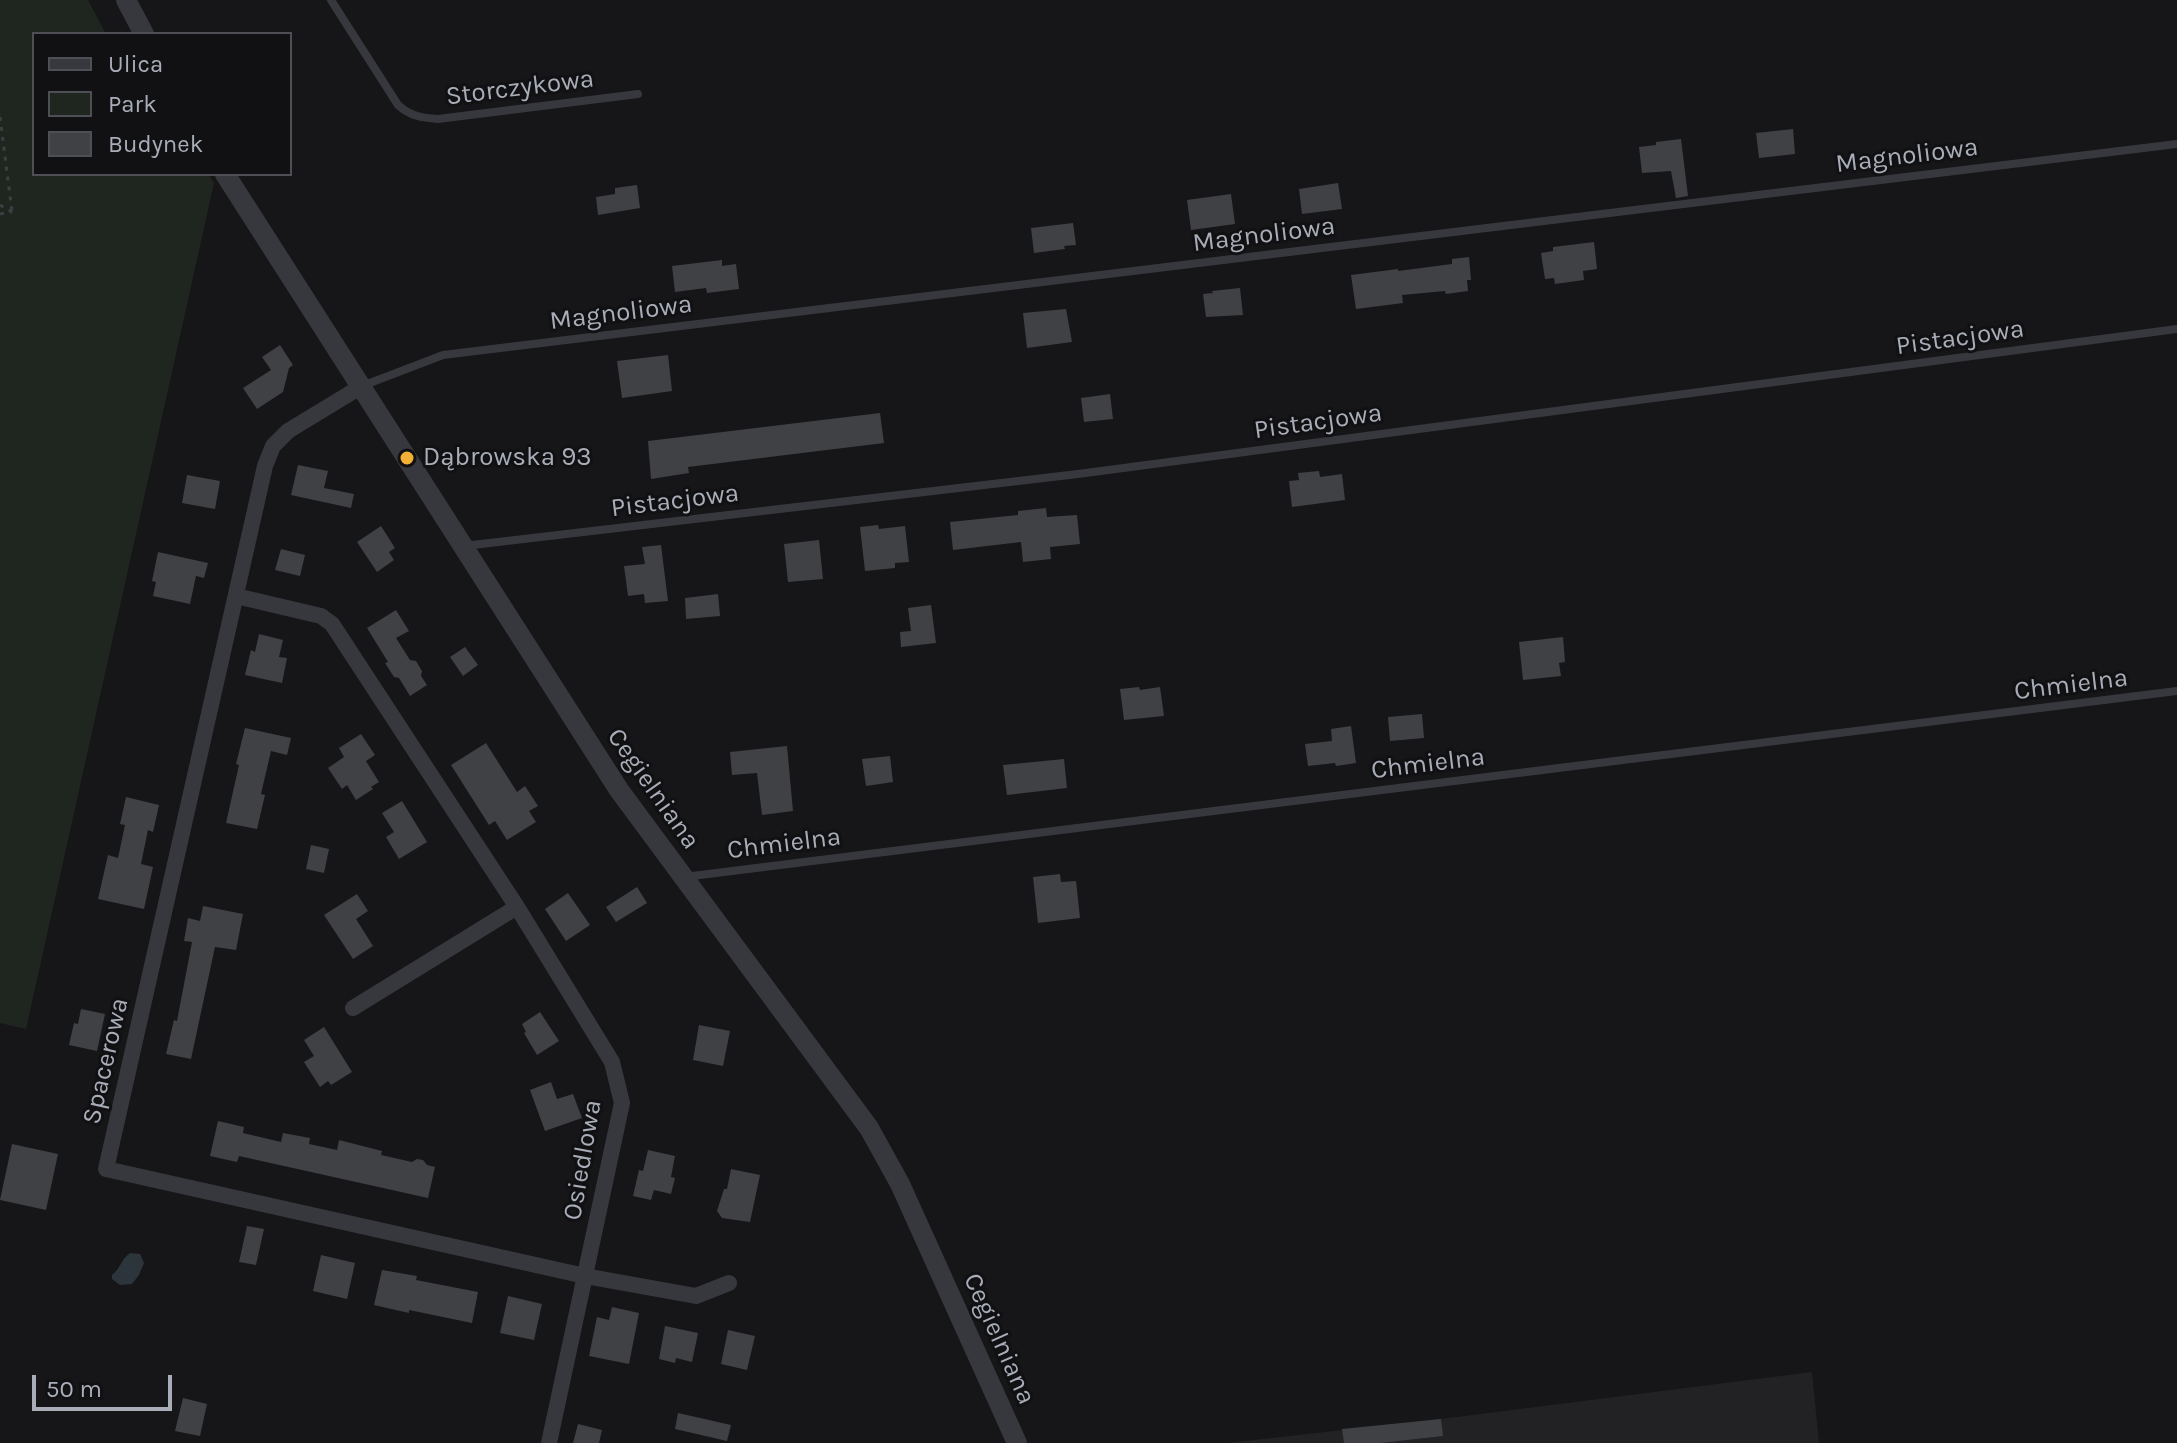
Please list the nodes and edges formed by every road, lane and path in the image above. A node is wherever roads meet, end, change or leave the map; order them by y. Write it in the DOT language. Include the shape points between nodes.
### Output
graph roads {
  1 [pos="126,0"];
  2 [pos="331,0"];
  3 [pos="143,32"];
  4 [pos="638,94"];
  5 [pos="0,117"];
  6 [pos="2177,144"];
  7 [pos="226,176"];
  8 [pos="0,205"];
  9 [pos="12,212"];
  10 [pos="0,214"];
  11 [pos="2177,329"];
  12 [pos="362,386"];
  13 [pos="462,546"];
  14 [pos="236,596"];
  15 [pos="2177,691"];
  16 [pos="683,877"];
  17 [pos="517,907"];
  18 [pos="353,1008"];
  19 [pos="585,1276"];
  20 [pos="729,1283"];
  21 [pos="549,1443"];
  22 [pos="1017,1443"];
  1 -- 3 [label="street"];
  2 -- 4 [label="lane, Storczykowa" via="407,113 438,119"];
  5 -- 9 [label="path"];
  6 -- 12 [label="lane, Magnoliowa" via="443,355"];
  7 -- 12 [label="street, Cegielniana"];
  8 -- 9 [label="path"];
  9 -- 10 [label="path"];
  11 -- 13 [label="lane, Pistacjowa" via="1078,474"];
  12 -- 13 [label="street, Cegielniana"];
  12 -- 14 [label="street, Spacerowa" via="288,431 273,446"];
  13 -- 16 [label="street, Cegielniana" via="619,790"];
  14 -- 17 [label="street, Osiedlowa" via="321,616 332,624"];
  14 -- 19 [label="street, Spacerowa" via="106,1169"];
  15 -- 16 [label="lane, Chmielna"];
  16 -- 22 [label="street, Cegielniana" via="869,1128 900,1184"];
  17 -- 18 [label="street"];
  17 -- 19 [label="street, Osiedlowa" via="612,1062 622,1103"];
  19 -- 20 [label="street, Spacerowa" via="696,1296"];
  19 -- 21 [label="street, Osiedlowa"];
}
